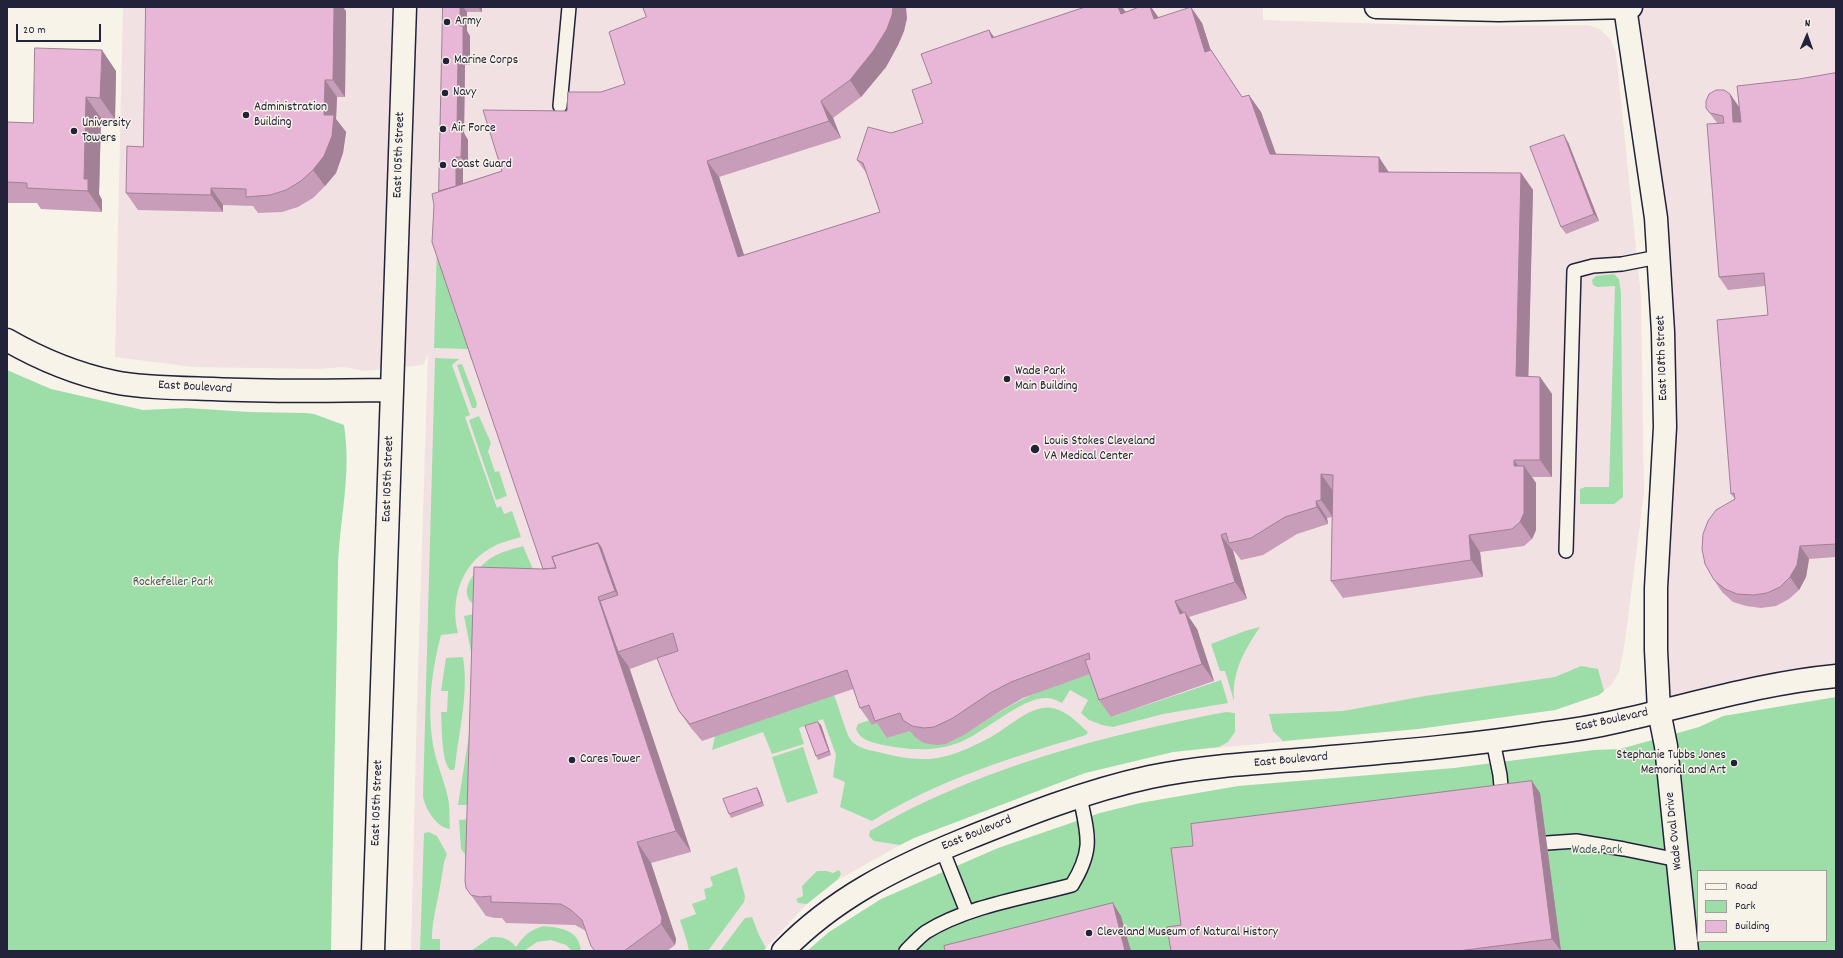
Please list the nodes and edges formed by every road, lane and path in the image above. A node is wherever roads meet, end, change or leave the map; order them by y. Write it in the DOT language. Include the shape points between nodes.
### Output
graph roads {
  1 [pos="405,7"];
  2 [pos="569,7"];
  3 [pos="1376,7"];
  4 [pos="1625,7"];
  5 [pos="1631,7"];
  6 [pos="560,106"];
  7 [pos="1658,257"];
  8 [pos="7,340"];
  9 [pos="391,390"];
  10 [pos="1566,551"];
  11 [pos="1836,676"];
  12 [pos="1659,711"];
  13 [pos="1493,741"];
  14 [pos="1080,797"];
  15 [pos="1502,798"];
  16 [pos="1547,843"];
  17 [pos="942,849"];
  18 [pos="1678,860"];
  19 [pos="967,912"];
  20 [pos="372,951"];
  21 [pos="784,951"];
  22 [pos="906,951"];
  23 [pos="1687,951"];
  1 -- 9 [label="street, East 105th Street"];
  2 -- 6 [label="lane"];
  3 -- 4 [label="street" via="1499,10"];
  4 -- 5 [label="street"];
  4 -- 7 [label="street, East 108th Street" via="1656,218"];
  7 -- 10 [label="lane" via="1574,271"];
  7 -- 12 [label="street, East 108th Street" via="1665,427 1656,588"];
  8 -- 9 [label="street, East Boulevard" via="27,352 69,369 114,382 179,388 291,392"];
  9 -- 20 [label="street, East 105th Street"];
  11 -- 12 [label="street, East Boulevard" via="1769,686"];
  12 -- 13 [label="street, East Boulevard" via="1588,727"];
  12 -- 18 [label="street, Wade Oval Drive" via="1666,746"];
  13 -- 14 [label="street, East Boulevard" via="1213,768 1152,777"];
  13 -- 15 [label="lane"];
  14 -- 17 [label="street, East Boulevard"];
  14 -- 19 [label="lane" via="1089,838 1085,860 1072,885"];
  16 -- 18 [label="lane" via="1576,841"];
  17 -- 19 [label="lane"];
  17 -- 21 [label="street, East Boulevard" via="882,876 845,899 816,920"];
  18 -- 23 [label="street, Wade Oval Drive"];
  19 -- 22 [label="lane" via="924,933"];
}
